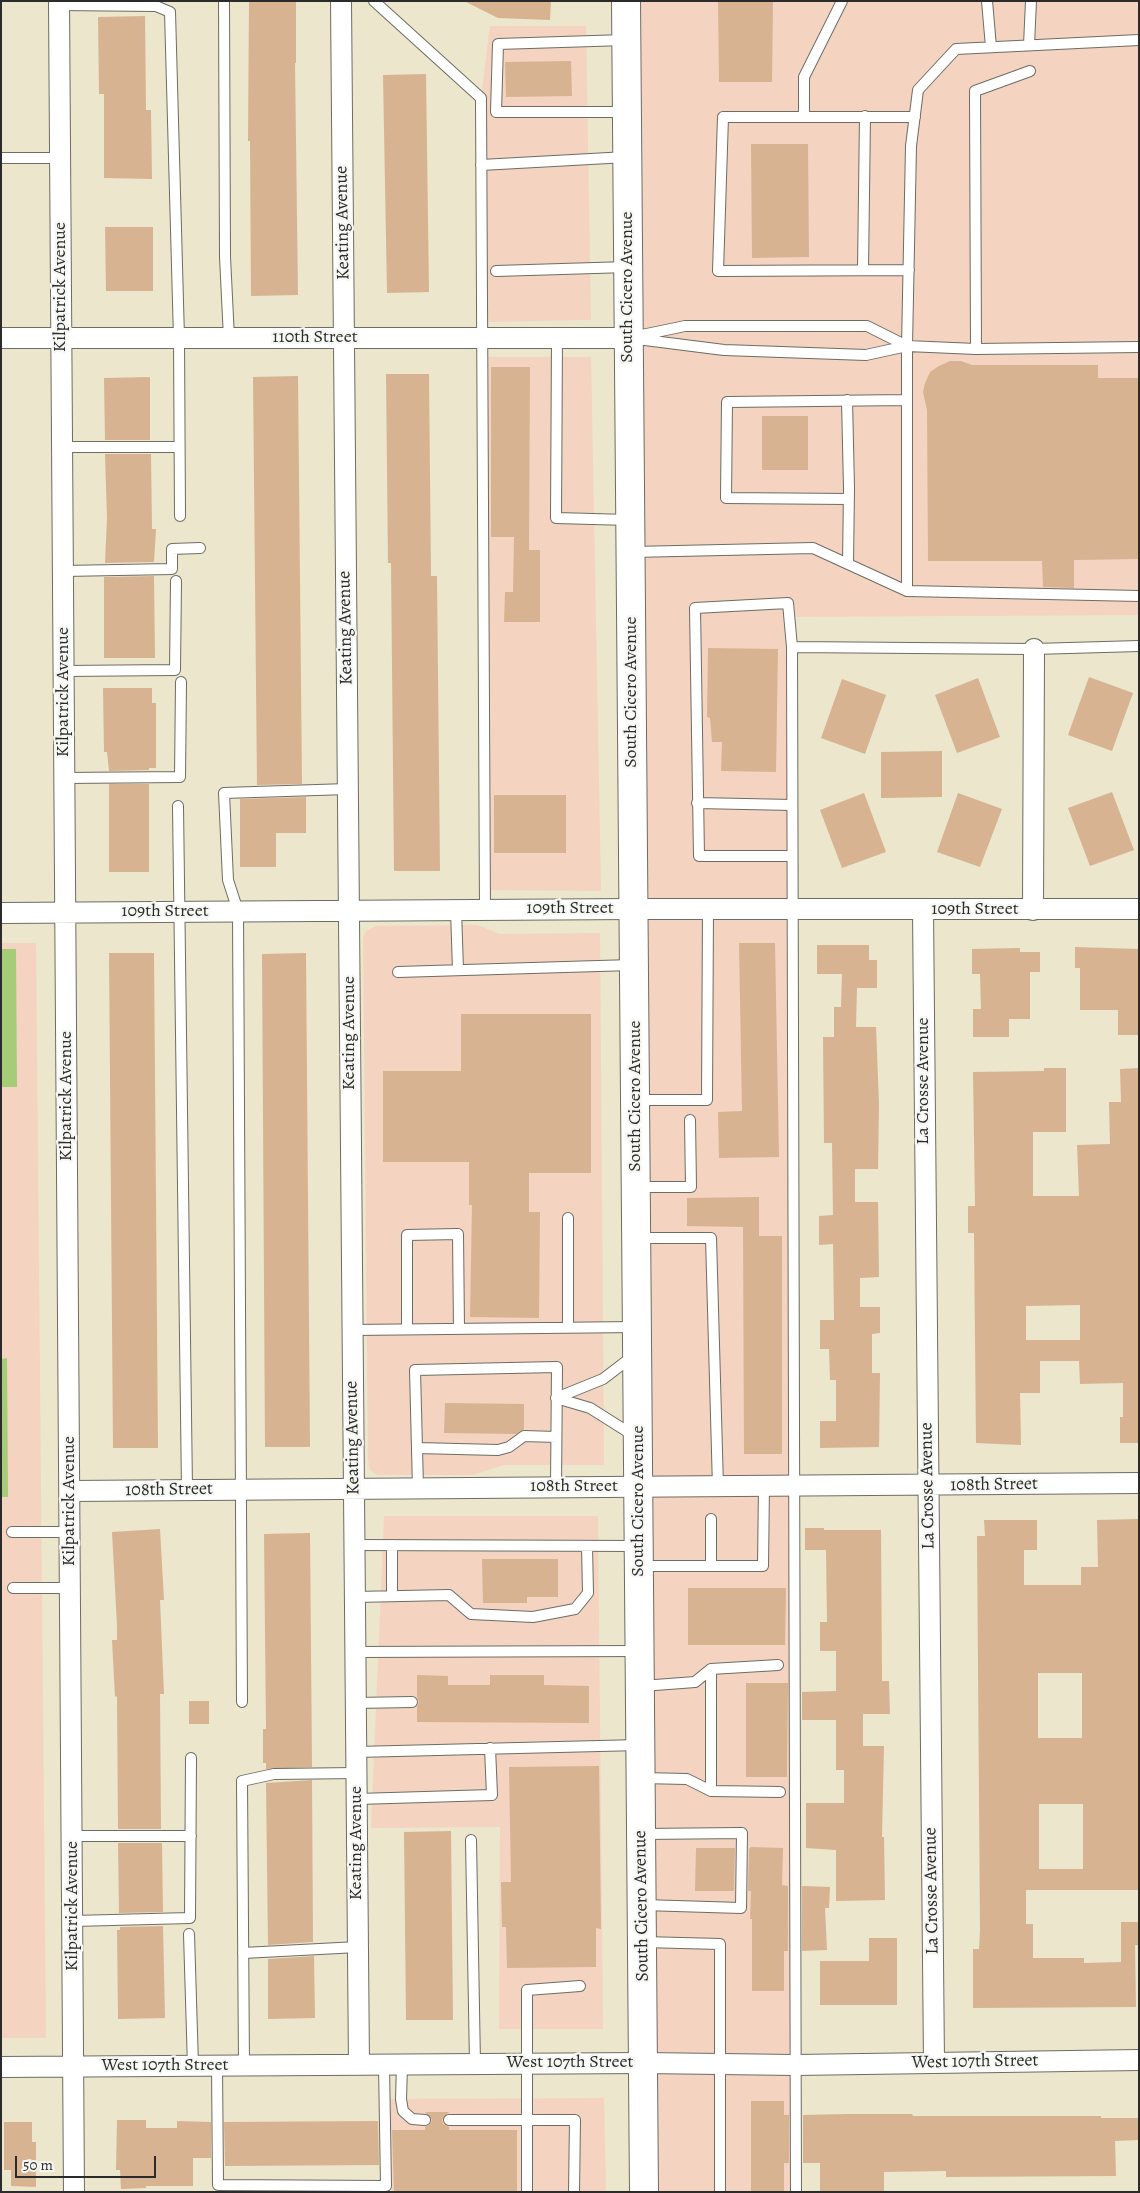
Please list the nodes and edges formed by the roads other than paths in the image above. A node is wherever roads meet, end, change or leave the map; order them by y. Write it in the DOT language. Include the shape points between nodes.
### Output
graph roads {
  1 [pos="224,1"];
  2 [pos="341,1"];
  3 [pos="374,1"];
  4 [pos="626,1"];
  5 [pos="842,1"];
  6 [pos="987,1"];
  7 [pos="1031,1"];
  8 [pos="59,3"];
  9 [pos="626,40"];
  10 [pos="1139,40"];
  11 [pos="1029,45"];
  12 [pos="991,47"];
  13 [pos="1030,71"];
  14 [pos="627,112"];
  15 [pos="804,116"];
  16 [pos="865,116"];
  17 [pos="914,117"];
  18 [pos="627,157"];
  19 [pos="1,158"];
  20 [pos="60,158"];
  21 [pos="481,165"];
  22 [pos="628,267"];
  23 [pos="863,270"];
  24 [pos="909,270"];
  25 [pos="496,271"];
  26 [pos="1,338"];
  27 [pos="62,338"];
  28 [pos="179,338"];
  29 [pos="229,338"];
  30 [pos="344,338"];
  31 [pos="482,338"];
  32 [pos="557,338"];
  33 [pos="628,338"];
  34 [pos="907,346"];
  35 [pos="1139,347"];
  36 [pos="976,349"];
  37 [pos="847,400"];
  38 [pos="907,400"];
  39 [pos="179,447"];
  40 [pos="62,448"];
  41 [pos="849,499"];
  42 [pos="180,516"];
  43 [pos="630,520"];
  44 [pos="200,548"];
  45 [pos="631,552"];
  46 [pos="848,564"];
  47 [pos="63,571"];
  48 [pos="176,581"];
  49 [pos="907,591"];
  50 [pos="1139,596"];
  51 [pos="1139,646"];
  52 [pos="792,647"];
  53 [pos="1034,649"];
  54 [pos="64,671"];
  55 [pos="181,682"];
  56 [pos="65,778"];
  57 [pos="348,789"];
  58 [pos="697,803"];
  59 [pos="792,805"];
  60 [pos="178,806"];
  61 [pos="792,856"];
  62 [pos="634,909"];
  63 [pos="708,909"];
  64 [pos="792,909"];
  65 [pos="349,910"];
  66 [pos="456,910"];
  67 [pos="485,910"];
  68 [pos="923,910"];
  69 [pos="1033,910"];
  70 [pos="1139,910"];
  71 [pos="238,911"];
  72 [pos="66,912"];
  73 [pos="178,912"];
  74 [pos="1,913"];
  75 [pos="635,965"];
  76 [pos="458,970"];
  77 [pos="398,972"];
  78 [pos="636,1100"];
  79 [pos="690,1120"];
  80 [pos="637,1187"];
  81 [pos="568,1218"];
  82 [pos="637,1238"];
  83 [pos="568,1327"];
  84 [pos="407,1329"];
  85 [pos="459,1329"];
  86 [pos="352,1330"];
  87 [pos="638,1340"];
  88 [pos="556,1398"];
  89 [pos="556,1437"];
  90 [pos="638,1439"];
  91 [pos="417,1448"];
  92 [pos="1139,1483"];
  93 [pos="928,1485"];
  94 [pos="764,1486"];
  95 [pos="794,1486"];
  96 [pos="556,1487"];
  97 [pos="639,1487"];
  98 [pos="718,1487"];
  99 [pos="354,1488"];
  100 [pos="418,1488"];
  101 [pos="187,1489"];
  102 [pos="241,1489"];
  103 [pos="70,1490"];
  104 [pos="711,1519"];
  105 [pos="12,1532"];
  106 [pos="70,1532"];
  107 [pos="354,1545"];
  108 [pos="392,1545"];
  109 [pos="587,1546"];
  110 [pos="639,1556"];
  111 [pos="711,1566"];
  112 [pos="13,1588"];
  113 [pos="70,1588"];
  114 [pos="392,1596"];
  115 [pos="355,1597"];
  116 [pos="640,1651"];
  117 [pos="355,1652"];
  118 [pos="778,1665"];
  119 [pos="711,1668"];
  120 [pos="640,1686"];
  121 [pos="242,1702"];
  122 [pos="412,1702"];
  123 [pos="356,1703"];
  124 [pos="641,1745"];
  125 [pos="490,1748"];
  126 [pos="356,1752"];
  127 [pos="191,1758"];
  128 [pos="356,1773"];
  129 [pos="641,1778"];
  130 [pos="712,1791"];
  131 [pos="780,1792"];
  132 [pos="357,1799"];
  133 [pos="641,1834"];
  134 [pos="72,1836"];
  135 [pos="191,1836"];
  136 [pos="471,1840"];
  137 [pos="642,1905"];
  138 [pos="73,1921"];
  139 [pos="189,1934"];
  140 [pos="642,1942"];
  141 [pos="358,1947"];
  142 [pos="243,1952"];
  143 [pos="580,1986"];
  144 [pos="1139,2060"];
  145 [pos="934,2062"];
  146 [pos="644,2063"];
  147 [pos="719,2063"];
  148 [pos="393,2064"];
  149 [pos="475,2064"];
  150 [pos="527,2064"];
  151 [pos="359,2065"];
  152 [pos="795,2065"];
  153 [pos="193,2066"];
  154 [pos="217,2066"];
  155 [pos="244,2066"];
  156 [pos="1,2067"];
  157 [pos="74,2067"];
  158 [pos="425,2120"];
  159 [pos="449,2120"];
  160 [pos="527,2120"];
  161 [pos="74,2192"];
  162 [pos="527,2192"];
  163 [pos="574,2192"];
  164 [pos="644,2192"];
  165 [pos="720,2192"];
  166 [pos="796,2192"];
  1 -- 29 [label="lane" via="225,257"];
  2 -- 30 [label="street, Keating Avenue"];
  3 -- 21 [label="lane" via="480,98"];
  4 -- 9 [label="main road, South Cicero Avenue"];
  5 -- 15 [label="lane" via="804,77"];
  6 -- 12 [label="lane"];
  7 -- 11 [label="lane"];
  8 -- 20 [label="street, Kilpatrick Avenue"];
  8 -- 28 [label="lane" via="156,6 170,12"];
  9 -- 14 [label="main road, South Cicero Avenue"];
  9 -- 14 [label="lane" via="498,44 496,112"];
  10 -- 11 [label="lane"];
  11 -- 12 [label="lane"];
  12 -- 17 [label="lane" via="956,48 918,90"];
  13 -- 36 [label="lane" via="975,91"];
  14 -- 18 [label="main road, South Cicero Avenue"];
  15 -- 16 [label="lane"];
  15 -- 23 [label="lane" via="723,117 718,271"];
  16 -- 17 [label="lane"];
  16 -- 23 [label="lane"];
  17 -- 24 [label="lane"];
  18 -- 21 [label="lane"];
  18 -- 22 [label="main road, South Cicero Avenue"];
  19 -- 20 [label="lane"];
  20 -- 27 [label="street, Kilpatrick Avenue"];
  21 -- 31 [label="lane"];
  22 -- 25 [label="lane"];
  22 -- 33 [label="main road, South Cicero Avenue"];
  23 -- 24 [label="lane"];
  24 -- 34 [label="lane"];
  26 -- 27 [label="street, 110th Street"];
  27 -- 28 [label="street, 110th Street"];
  27 -- 40 [label="street, Kilpatrick Avenue"];
  28 -- 29 [label="street, 110th Street"];
  28 -- 39 [label="lane"];
  29 -- 30 [label="street, 110th Street"];
  30 -- 31 [label="street, 110th Street"];
  30 -- 57 [label="street, Keating Avenue"];
  31 -- 32 [label="street, 110th Street"];
  31 -- 67 [label="lane"];
  32 -- 33 [label="street, 110th Street"];
  32 -- 43 [label="lane" via="556,518"];
  33 -- 34 [label="lane" via="724,350 866,355"];
  33 -- 34 [label="lane" via="685,326 866,326"];
  33 -- 43 [label="main road, South Cicero Avenue"];
  34 -- 36 [label="lane"];
  34 -- 38 [label="lane"];
  35 -- 36 [label="lane"];
  37 -- 38 [label="lane"];
  37 -- 41 [label="lane"];
  37 -- 41 [label="lane" via="727,402 726,498"];
  38 -- 49 [label="lane"];
  39 -- 40 [label="lane"];
  39 -- 42 [label="lane"];
  40 -- 47 [label="street, Kilpatrick Avenue"];
  41 -- 46 [label="lane"];
  43 -- 45 [label="main road, South Cicero Avenue"];
  44 -- 47 [label="lane" via="172,549 172,569"];
  45 -- 46 [label="lane" via="813,548"];
  45 -- 62 [label="main road, South Cicero Avenue"];
  46 -- 49 [label="lane"];
  47 -- 54 [label="street, Kilpatrick Avenue"];
  48 -- 54 [label="lane" via="175,670"];
  49 -- 50 [label="lane"];
  51 -- 53 [label="lane"];
  52 -- 53 [label="lane"];
  52 -- 58 [label="lane" via="788,603 695,608"];
  52 -- 59 [label="lane"];
  53 -- 69 [label="street"];
  54 -- 56 [label="street, Kilpatrick Avenue"];
  55 -- 56 [label="lane" via="180,777"];
  56 -- 72 [label="street, Kilpatrick Avenue"];
  57 -- 65 [label="street, Keating Avenue"];
  57 -- 71 [label="lane" via="224,792 228,880"];
  58 -- 59 [label="lane"];
  58 -- 61 [label="lane" via="698,856"];
  59 -- 61 [label="lane"];
  60 -- 73 [label="lane"];
  61 -- 64 [label="lane"];
  62 -- 63 [label="street, 109th Street"];
  62 -- 67 [label="street, 109th Street"];
  62 -- 75 [label="main road, South Cicero Avenue"];
  63 -- 64 [label="street, 109th Street"];
  63 -- 78 [label="lane" via="707,1100"];
  64 -- 68 [label="street, 109th Street"];
  64 -- 95 [label="lane"];
  65 -- 66 [label="street, 109th Street"];
  65 -- 71 [label="street, 109th Street"];
  65 -- 86 [label="street, Keating Avenue"];
  66 -- 67 [label="street, 109th Street"];
  66 -- 76 [label="lane"];
  68 -- 69 [label="street, 109th Street"];
  68 -- 93 [label="street, La Crosse Avenue"];
  69 -- 70 [label="street, 109th Street"];
  71 -- 73 [label="street, 109th Street"];
  71 -- 102 [label="lane"];
  72 -- 73 [label="street, 109th Street"];
  72 -- 74 [label="street, 109th Street"];
  72 -- 103 [label="street, Kilpatrick Avenue"];
  73 -- 101 [label="lane"];
  75 -- 76 [label="lane"];
  75 -- 78 [label="main road, South Cicero Avenue"];
  76 -- 77 [label="lane"];
  78 -- 80 [label="main road, South Cicero Avenue"];
  79 -- 80 [label="lane" via="691,1187"];
  80 -- 82 [label="main road, South Cicero Avenue"];
  81 -- 83 [label="lane"];
  82 -- 87 [label="main road, South Cicero Avenue"];
  82 -- 98 [label="lane" via="711,1238"];
  83 -- 85 [label="lane"];
  83 -- 87 [label="lane"];
  84 -- 85 [label="lane"];
  84 -- 85 [label="lane" via="407,1235 458,1234"];
  84 -- 86 [label="lane"];
  86 -- 99 [label="street, Keating Avenue"];
  87 -- 88 [label="lane" via="603,1379"];
  87 -- 90 [label="main road, South Cicero Avenue"];
  88 -- 89 [label="lane"];
  88 -- 90 [label="lane" via="590,1408"];
  88 -- 91 [label="lane" via="556,1368 415,1370"];
  89 -- 91 [label="lane" via="524,1436 509,1447 498,1450"];
  89 -- 96 [label="lane"];
  90 -- 97 [label="main road, South Cicero Avenue"];
  91 -- 100 [label="lane"];
  92 -- 93 [label="street, 108th Street"];
  93 -- 95 [label="street, 108th Street"];
  93 -- 145 [label="street, La Crosse Avenue"];
  94 -- 95 [label="street, 108th Street"];
  94 -- 98 [label="street, 108th Street"];
  94 -- 111 [label="lane" via="764,1566"];
  95 -- 152 [label="lane"];
  96 -- 97 [label="street, 108th Street"];
  96 -- 100 [label="street, 108th Street"];
  97 -- 98 [label="street, 108th Street"];
  97 -- 110 [label="main road, South Cicero Avenue"];
  99 -- 100 [label="street, 108th Street"];
  99 -- 102 [label="street, 108th Street"];
  99 -- 107 [label="street, Keating Avenue"];
  101 -- 102 [label="street, 108th Street"];
  101 -- 103 [label="street, 108th Street"];
  102 -- 121 [label="lane"];
  103 -- 106 [label="street, Kilpatrick Avenue"];
  104 -- 111 [label="lane"];
  105 -- 106 [label="lane"];
  106 -- 113 [label="street, Kilpatrick Avenue"];
  107 -- 108 [label="lane"];
  107 -- 115 [label="street, Keating Avenue"];
  108 -- 109 [label="lane"];
  108 -- 114 [label="lane"];
  109 -- 110 [label="lane"];
  109 -- 114 [label="lane" via="588,1593 575,1609 533,1617 471,1614 449,1595"];
  110 -- 111 [label="lane"];
  110 -- 116 [label="main road, South Cicero Avenue"];
  112 -- 113 [label="lane"];
  113 -- 134 [label="street, Kilpatrick Avenue"];
  114 -- 115 [label="lane"];
  115 -- 117 [label="street, Keating Avenue"];
  116 -- 117 [label="lane"];
  116 -- 120 [label="main road, South Cicero Avenue"];
  117 -- 123 [label="street, Keating Avenue"];
  118 -- 119 [label="lane"];
  119 -- 120 [label="lane" via="695,1682"];
  119 -- 130 [label="lane"];
  120 -- 124 [label="main road, South Cicero Avenue"];
  122 -- 123 [label="lane"];
  123 -- 126 [label="street, Keating Avenue"];
  124 -- 125 [label="lane"];
  124 -- 129 [label="main road, South Cicero Avenue"];
  125 -- 126 [label="lane"];
  125 -- 132 [label="lane" via="492,1795"];
  126 -- 128 [label="street, Keating Avenue"];
  127 -- 135 [label="lane"];
  128 -- 132 [label="street, Keating Avenue"];
  128 -- 142 [label="lane" via="274,1774 242,1781"];
  129 -- 130 [label="lane" via="687,1779"];
  129 -- 133 [label="main road, South Cicero Avenue"];
  130 -- 131 [label="lane"];
  132 -- 141 [label="street, Keating Avenue"];
  133 -- 137 [label="main road, South Cicero Avenue"];
  133 -- 137 [label="lane" via="742,1833 741,1908"];
  134 -- 135 [label="lane"];
  134 -- 138 [label="street, Kilpatrick Avenue"];
  135 -- 138 [label="lane" via="190,1918"];
  136 -- 149 [label="lane"];
  137 -- 140 [label="main road, South Cicero Avenue"];
  138 -- 157 [label="street, Kilpatrick Avenue"];
  139 -- 153 [label="lane"];
  140 -- 146 [label="main road, South Cicero Avenue"];
  140 -- 147 [label="lane" via="720,1944"];
  141 -- 142 [label="lane"];
  141 -- 151 [label="street, Keating Avenue"];
  142 -- 155 [label="lane"];
  143 -- 150 [label="lane" via="526,1990"];
  144 -- 145 [label="street, West 107th Street"];
  145 -- 152 [label="street, West 107th Street"];
  146 -- 147 [label="street, West 107th Street"];
  146 -- 150 [label="street, West 107th Street"];
  146 -- 164 [label="main road, South Cicero Avenue"];
  147 -- 152 [label="street, West 107th Street"];
  147 -- 165 [label="lane"];
  148 -- 149 [label="street, West 107th Street"];
  148 -- 151 [label="street, West 107th Street"];
  148 -- 154 [label="lane" via="386,2186 218,2185"];
  148 -- 158 [label="lane" via="403,2111 412,2120"];
  149 -- 150 [label="street, West 107th Street"];
  150 -- 160 [label="lane"];
  151 -- 155 [label="street, West 107th Street"];
  152 -- 166 [label="lane"];
  153 -- 154 [label="street, West 107th Street"];
  153 -- 157 [label="street, West 107th Street"];
  154 -- 155 [label="street, West 107th Street"];
  156 -- 157 [label="street, West 107th Street"];
  157 -- 161 [label="street, Kilpatrick Avenue"];
  159 -- 160 [label="lane"];
  160 -- 162 [label="lane"];
  160 -- 163 [label="lane" via="575,2120"];
}
